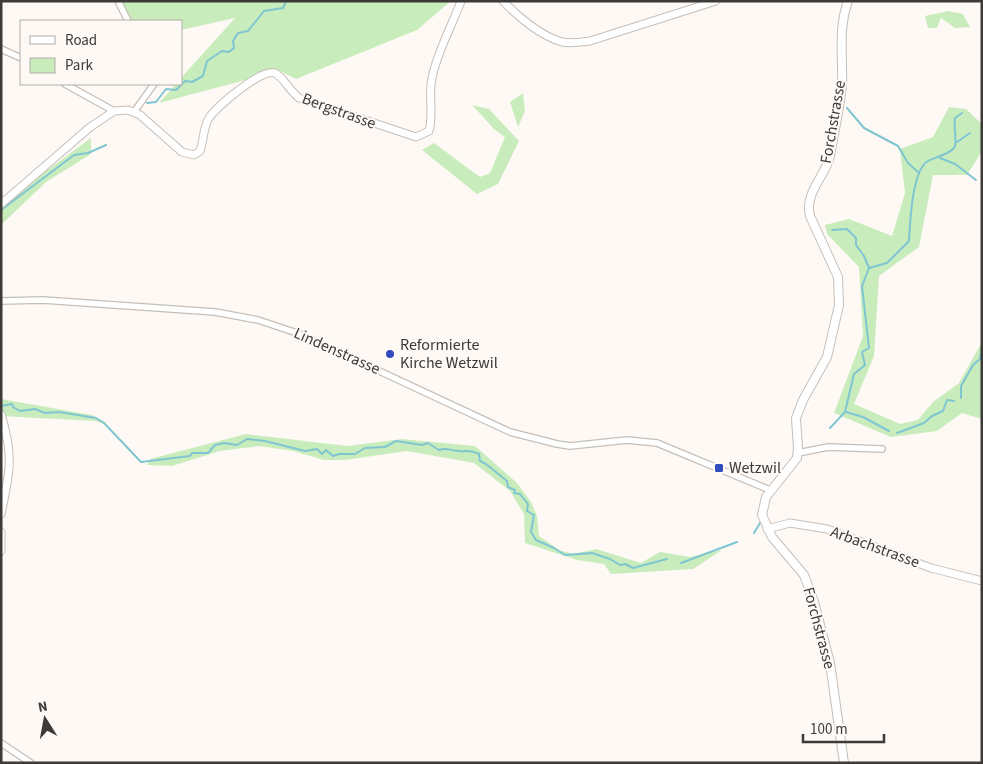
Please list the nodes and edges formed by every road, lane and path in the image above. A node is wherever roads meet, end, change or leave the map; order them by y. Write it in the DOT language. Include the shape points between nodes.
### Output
graph roads {
  1 [pos="118,1"];
  2 [pos="461,1"];
  3 [pos="503,1"];
  4 [pos="716,1"];
  5 [pos="848,1"];
  6 [pos="128,20"];
  7 [pos="1,49"];
  8 [pos="20,58"];
  9 [pos="67,85"];
  10 [pos="153,85"];
  11 [pos="114,111"];
  12 [pos="134,112"];
  13 [pos="1,204"];
  14 [pos="1,301"];
  15 [pos="1,414"];
  16 [pos="882,449"];
  17 [pos="798,453"];
  18 [pos="770,490"];
  19 [pos="1,514"];
  20 [pos="767,528"];
  21 [pos="1,532"];
  22 [pos="1,551"];
  23 [pos="982,581"];
  24 [pos="1,743"];
  25 [pos="31,763"];
  26 [pos="844,763"];
  1 -- 6 [label="street"];
  2 -- 12 [label="street, Bergstrasse" via="432,76 432,118 429,131 423,136 416,138 299,98 273,72 255,79 210,116 200,151 194,155 182,152"];
  3 -- 4 [label="street" via="543,33 562,42 574,43 590,41"];
  5 -- 17 [label="main road, Forchstrasse" via="841,28 842,86 835,127 827,166 810,195 808,206 838,277 839,305 827,357 796,418"];
  7 -- 8 [label="street"];
  9 -- 11 [label="street"];
  10 -- 12 [label="street"];
  11 -- 12 [label="street"];
  11 -- 13 [label="street" via="89,128"];
  14 -- 18 [label="street, Lindenstrasse" via="43,300 215,312 258,320 300,334 510,432 570,446 627,440 657,443"];
  15 -- 19 [label="street" via="11,465"];
  16 -- 17 [label="street" via="830,447"];
  17 -- 18 [label="main road, Forchstrasse"];
  18 -- 20 [label="main road, Forchstrasse" via="762,512"];
  20 -- 23 [label="street, Arbachstrasse" via="790,523 808,524 931,568"];
  20 -- 26 [label="main road, Forchstrasse" via="804,576 814,602 830,663"];
  21 -- 22 [label="street"];
  24 -- 25 [label="street"];
}
